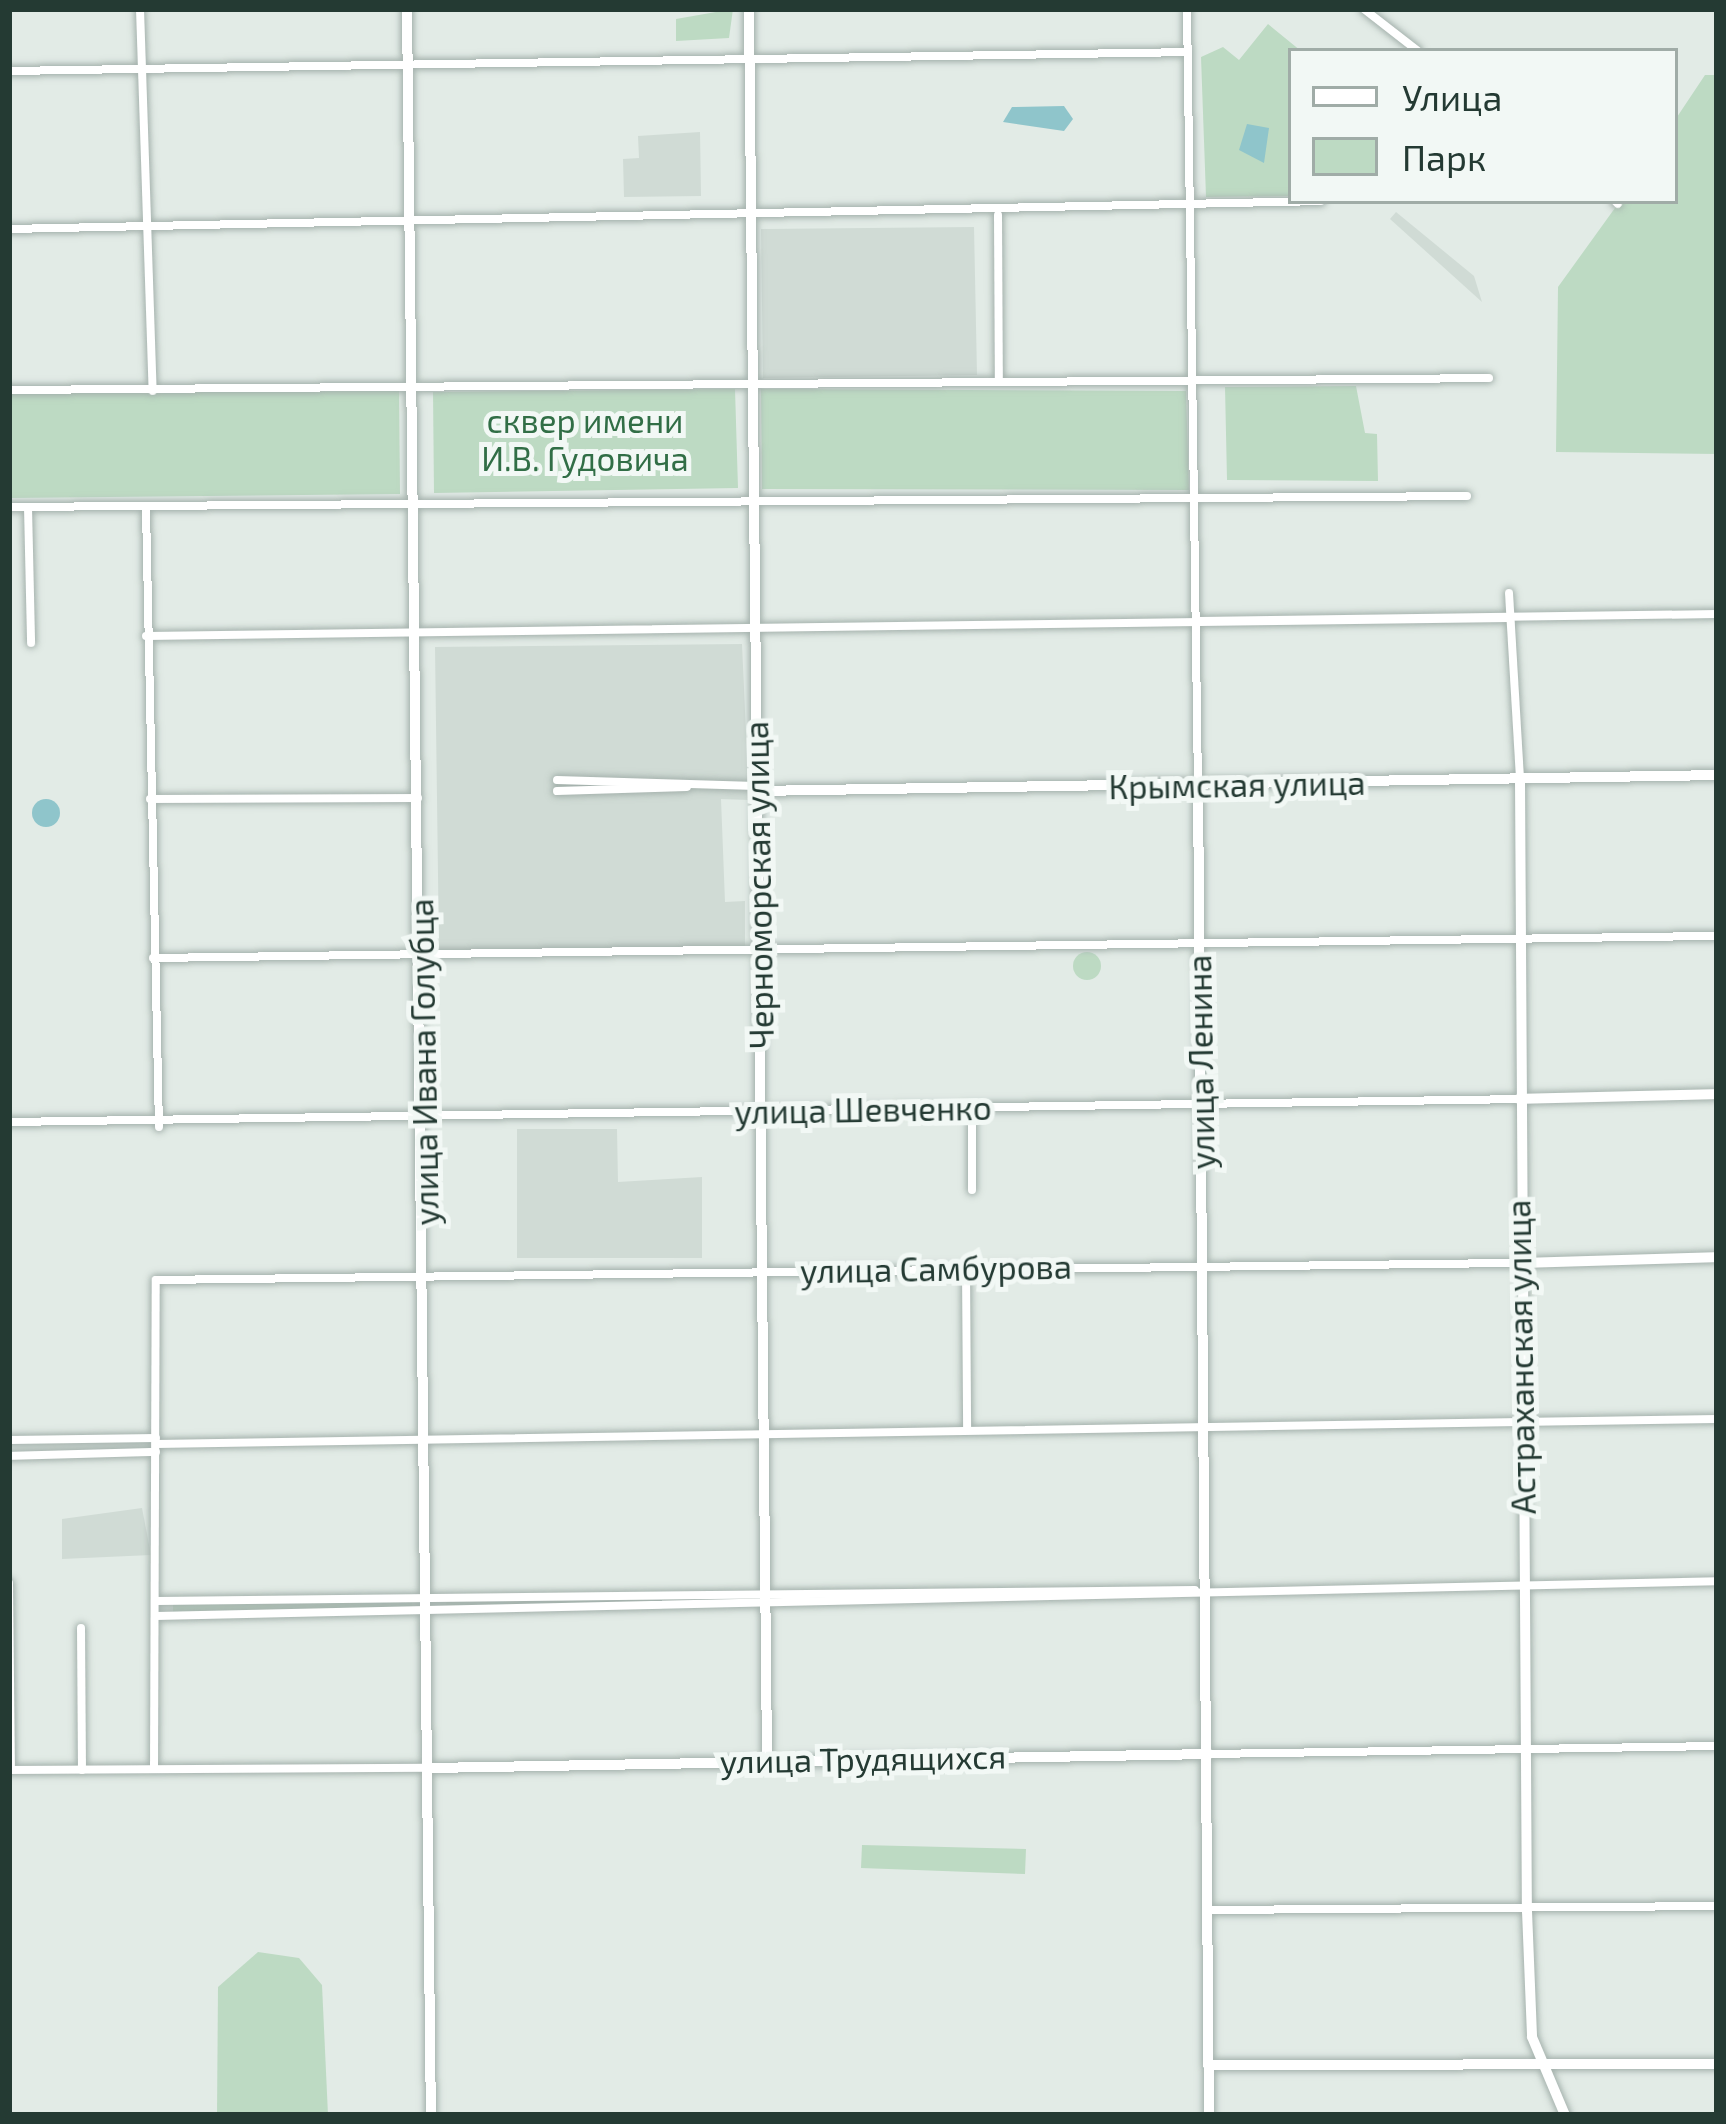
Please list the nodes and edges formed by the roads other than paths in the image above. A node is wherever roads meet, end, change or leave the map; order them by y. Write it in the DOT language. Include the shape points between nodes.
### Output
graph roads {
  1 [pos="140,9"];
  2 [pos="407,9"];
  3 [pos="749,9"];
  4 [pos="1187,9"];
  5 [pos="1364,9"];
  6 [pos="1414,48"];
  7 [pos="1187,52"];
  8 [pos="749,58"];
  9 [pos="142,68"];
  10 [pos="407,68"];
  11 [pos="9,71"];
  12 [pos="1291,204"];
  13 [pos="1189,211"];
  14 [pos="998,215"];
  15 [pos="753,219"];
  16 [pos="411,224"];
  17 [pos="145,225"];
  18 [pos="9,229"];
  19 [pos="1192,378"];
  20 [pos="1489,378"];
  21 [pos="999,380"];
  22 [pos="754,382"];
  23 [pos="412,388"];
  24 [pos="9,390"];
  25 [pos="153,391"];
  26 [pos="1195,494"];
  27 [pos="1467,496"];
  28 [pos="756,498"];
  29 [pos="418,504"];
  30 [pos="9,507"];
  31 [pos="28,507"];
  32 [pos="146,508"];
  33 [pos="1509,593"];
  34 [pos="1717,614"];
  35 [pos="1510,618"];
  36 [pos="755,621"];
  37 [pos="1196,622"];
  38 [pos="417,634"];
  39 [pos="146,636"];
  40 [pos="32,643"];
  41 [pos="1717,775"];
  42 [pos="1520,780"];
  43 [pos="557,785"];
  44 [pos="1198,785"];
  45 [pos="756,789"];
  46 [pos="420,798"];
  47 [pos="150,799"];
  48 [pos="1717,936"];
  49 [pos="1517,939"];
  50 [pos="1200,943"];
  51 [pos="762,950"];
  52 [pos="153,958"];
  53 [pos="424,958"];
  54 [pos="1717,1094"];
  55 [pos="1519,1099"];
  56 [pos="1203,1100"];
  57 [pos="972,1108"];
  58 [pos="764,1112"];
  59 [pos="422,1118"];
  60 [pos="9,1122"];
  61 [pos="159,1127"];
  62 [pos="972,1190"];
  63 [pos="1717,1258"];
  64 [pos="1518,1263"];
  65 [pos="1202,1264"];
  66 [pos="966,1268"];
  67 [pos="764,1272"];
  68 [pos="427,1278"];
  69 [pos="1717,1419"];
  70 [pos="1520,1422"];
  71 [pos="1205,1426"];
  72 [pos="968,1430"];
  73 [pos="766,1434"];
  74 [pos="427,1440"];
  75 [pos="9,1441"];
  76 [pos="156,1445"];
  77 [pos="9,1456"];
  78 [pos="1717,1581"];
  79 [pos="9,1583"];
  80 [pos="1524,1584"];
  81 [pos="1208,1591"];
  82 [pos="767,1592"];
  83 [pos="156,1600"];
  84 [pos="431,1606"];
  85 [pos="767,1607"];
  86 [pos="156,1616"];
  87 [pos="81,1628"];
  88 [pos="1717,1746"];
  89 [pos="1526,1747"];
  90 [pos="1209,1754"];
  91 [pos="767,1760"];
  92 [pos="431,1768"];
  93 [pos="154,1769"];
  94 [pos="10,1770"];
  95 [pos="82,1770"];
  96 [pos="1717,1906"];
  97 [pos="1210,1910"];
  98 [pos="1527,1911"];
  99 [pos="1717,2064"];
  100 [pos="1208,2065"];
  101 [pos="1540,2066"];
  102 [pos="431,2115"];
  103 [pos="1210,2115"];
  104 [pos="1565,2115"];
  1 -- 9 [label="street"];
  2 -- 10 [label="street, улица Ивана Голубца"];
  3 -- 8 [label="street, Черноморская улица"];
  4 -- 7 [label="street, улица Ленина"];
  5 -- 6 [label="street"];
  7 -- 8 [label="street"];
  7 -- 13 [label="street, улица Ленина"];
  8 -- 10 [label="street"];
  8 -- 15 [label="street, Черноморская улица"];
  9 -- 10 [label="street"];
  9 -- 11 [label="street"];
  9 -- 17 [label="street"];
  10 -- 16 [label="street, улица Ивана Голубца"];
  12 -- 13 [label="street"];
  13 -- 14 [label="street"];
  13 -- 19 [label="street, улица Ленина"];
  14 -- 15 [label="street"];
  14 -- 21 [label="street"];
  15 -- 16 [label="street"];
  15 -- 22 [label="street, Черноморская улица"];
  16 -- 17 [label="street"];
  16 -- 23 [label="street, улица Ивана Голубца"];
  17 -- 18 [label="street"];
  17 -- 25 [label="street"];
  19 -- 20 [label="street"];
  19 -- 21 [label="street"];
  19 -- 26 [label="street, улица Ленина"];
  21 -- 22 [label="street"];
  22 -- 23 [label="street"];
  22 -- 28 [label="street, Черноморская улица"];
  23 -- 25 [label="street"];
  23 -- 29 [label="street, улица Ивана Голубца"];
  24 -- 25 [label="street"];
  26 -- 27 [label="street"];
  26 -- 28 [label="street"];
  26 -- 37 [label="street, улица Ленина"];
  28 -- 29 [label="street"];
  28 -- 36 [label="street, Черноморская улица"];
  29 -- 32 [label="street"];
  29 -- 38 [label="street, улица Ивана Голубца"];
  30 -- 31 [label="street"];
  31 -- 32 [label="street"];
  31 -- 40 [label="street"];
  32 -- 39 [label="street"];
  33 -- 35 [label="street, Астраханская улица"];
  34 -- 35 [label="street"];
  35 -- 37 [label="street"];
  35 -- 42 [label="street, Астраханская улица"];
  36 -- 37 [label="street"];
  36 -- 38 [label="street"];
  36 -- 45 [label="street, Черноморская улица"];
  37 -- 44 [label="street, улица Ленина"];
  38 -- 39 [label="street"];
  38 -- 46 [label="street, улица Ивана Голубца"];
  39 -- 47 [label="street"];
  41 -- 42 [label="street, Крымская улица"];
  42 -- 44 [label="street, Крымская улица"];
  42 -- 49 [label="street, Астраханская улица"];
  43 -- 45 [label="street, Крымская улица"];
  44 -- 45 [label="street, Крымская улица"];
  44 -- 50 [label="street, улица Ленина"];
  45 -- 51 [label="street, Черноморская улица"];
  46 -- 47 [label="street"];
  46 -- 53 [label="street, улица Ивана Голубца"];
  47 -- 52 [label="street"];
  48 -- 49 [label="street"];
  49 -- 50 [label="street"];
  49 -- 55 [label="street, Астраханская улица"];
  50 -- 51 [label="street"];
  50 -- 56 [label="street, улица Ленина"];
  51 -- 53 [label="street"];
  51 -- 58 [label="street, Черноморская улица"];
  52 -- 53 [label="street"];
  52 -- 61 [label="street"];
  53 -- 59 [label="street, улица Ивана Голубца"];
  54 -- 55 [label="street, улица Шевченко"];
  55 -- 56 [label="street, улица Шевченко"];
  55 -- 64 [label="street, Астраханская улица"];
  56 -- 57 [label="street, улица Шевченко"];
  56 -- 65 [label="street, улица Ленина"];
  57 -- 58 [label="street, улица Шевченко"];
  57 -- 62 [label="street"];
  58 -- 59 [label="street, улица Шевченко"];
  58 -- 67 [label="street, Черноморская улица"];
  59 -- 61 [label="street, улица Шевченко"];
  59 -- 68 [label="street, улица Ивана Голубца"];
  60 -- 61 [label="street, улица Шевченко"];
  63 -- 64 [label="street, улица Самбурова"];
  64 -- 65 [label="street, улица Самбурова"];
  64 -- 70 [label="street, Астраханская улица"];
  65 -- 66 [label="street, улица Самбурова"];
  65 -- 71 [label="street, улица Ленина"];
  66 -- 67 [label="street, улица Самбурова"];
  66 -- 72 [label="street"];
  67 -- 68 [label="street, улица Самбурова"];
  67 -- 73 [label="street, Черноморская улица"];
  68 -- 74 [label="street, улица Ивана Голубца"];
  68 -- 76 [label="street, улица Самбурова" via="156,1280"];
  69 -- 70 [label="street"];
  70 -- 71 [label="street"];
  70 -- 80 [label="street, Астраханская улица"];
  71 -- 72 [label="street"];
  71 -- 81 [label="street, улица Ленина"];
  72 -- 73 [label="street"];
  73 -- 74 [label="street"];
  73 -- 82 [label="street, Черноморская улица"];
  74 -- 76 [label="street"];
  74 -- 84 [label="street, улица Ивана Голубца"];
  75 -- 76 [label="street"];
  76 -- 77 [label="street"];
  76 -- 83 [label="street"];
  78 -- 80 [label="street"];
  79 -- 94 [label="street"];
  80 -- 81 [label="street"];
  80 -- 89 [label="street, Астраханская улица"];
  81 -- 82 [label="street"];
  81 -- 85 [label="street"];
  81 -- 90 [label="street, улица Ленина"];
  82 -- 84 [label="street"];
  82 -- 85 [label="street, Черноморская улица"];
  83 -- 84 [label="street"];
  83 -- 86 [label="street"];
  84 -- 85 [label="street"];
  84 -- 86 [label="street"];
  84 -- 92 [label="street, улица Ивана Голубца"];
  85 -- 91 [label="street, Черноморская улица"];
  86 -- 93 [label="street"];
  87 -- 95 [label="street"];
  88 -- 89 [label="street, улица Трудящихся"];
  89 -- 90 [label="street, улица Трудящихся"];
  89 -- 98 [label="street, Астраханская улица"];
  90 -- 91 [label="street, улица Трудящихся"];
  90 -- 97 [label="street, улица Ленина"];
  91 -- 92 [label="street, улица Трудящихся"];
  92 -- 93 [label="street, улица Трудящихся"];
  92 -- 102 [label="street, улица Ивана Голубца"];
  93 -- 95 [label="street, улица Трудящихся"];
  94 -- 95 [label="street, улица Трудящихся"];
  96 -- 98 [label="street"];
  97 -- 98 [label="street"];
  97 -- 100 [label="street, улица Ленина"];
  98 -- 101 [label="street, Астраханская улица"];
  99 -- 101 [label="street"];
  100 -- 101 [label="street"];
  100 -- 103 [label="street, улица Ленина"];
  101 -- 104 [label="street, Астраханская улица"];
}
